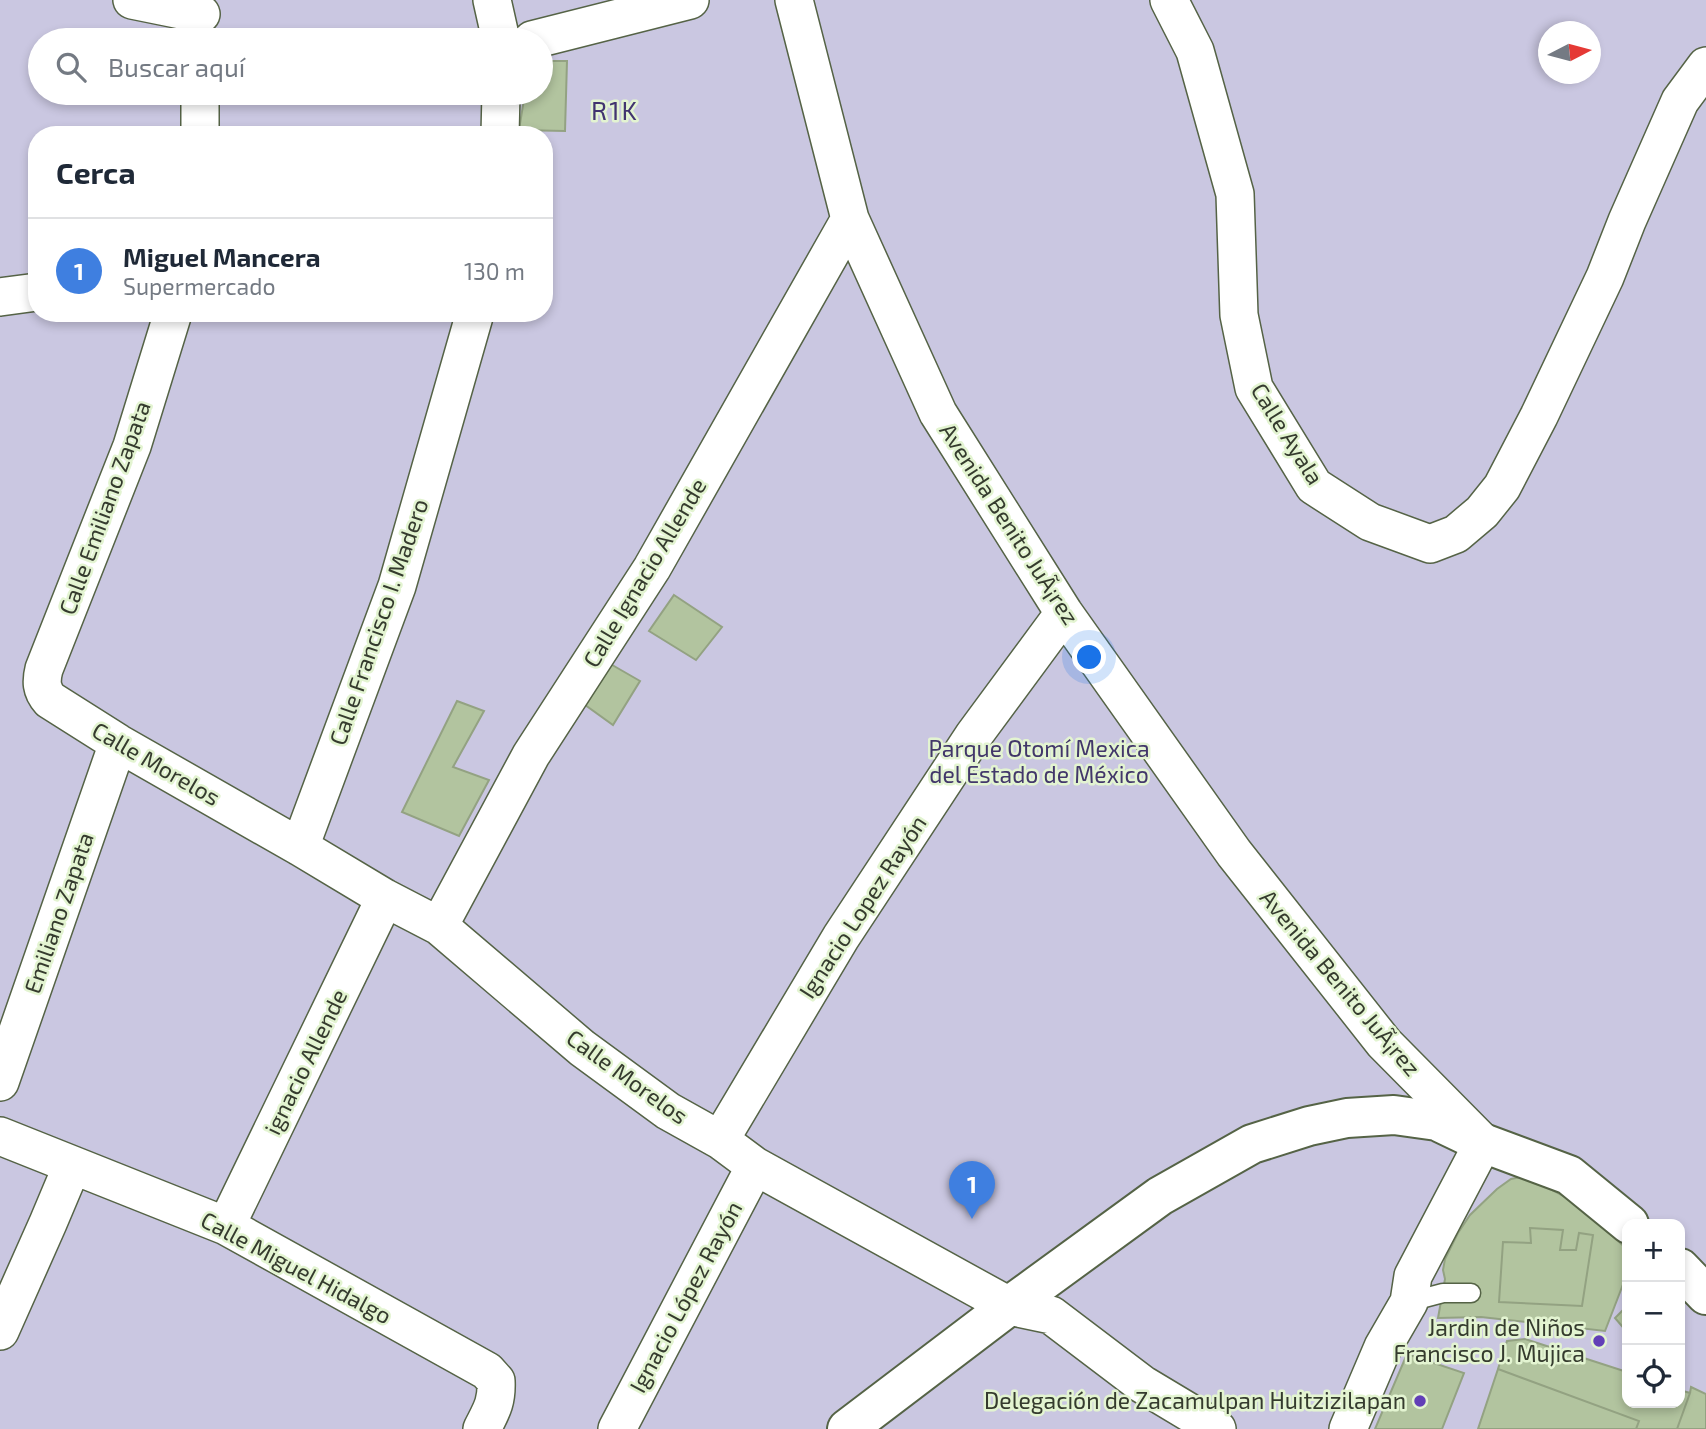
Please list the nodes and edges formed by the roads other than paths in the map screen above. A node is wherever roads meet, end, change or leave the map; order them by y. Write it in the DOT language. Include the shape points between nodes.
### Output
graph roads {
  1 [pos="132,0"];
  2 [pos="492,0"];
  3 [pos="690,0"];
  4 [pos="794,0"];
  5 [pos="1169,0"];
  6 [pos="201,18"];
  7 [pos="498,28"];
  8 [pos="553,35"];
  9 [pos="1706,66"];
  10 [pos="200,105"];
  11 [pos="501,105"];
  12 [pos="200,126"];
  13 [pos="500,126"];
  14 [pos="850,219"];
  15 [pos="28,293"];
  16 [pos="0,297"];
  17 [pos="170,322"];
  18 [pos="472,322"];
  19 [pos="1065,613"];
  20 [pos="50,700"];
  21 [pos="118,743"];
  22 [pos="300,847"];
  23 [pos="385,898"];
  24 [pos="439,926"];
  25 [pos="9,1030"];
  26 [pos="0,1082"];
  27 [pos="0,1136"];
  28 [pos="720,1140"];
  29 [pos="1483,1143"];
  30 [pos="72,1166"];
  31 [pos="755,1166"];
  32 [pos="1623,1219"];
  33 [pos="226,1226"];
  34 [pos="1685,1273"];
  35 [pos="1471,1293"];
  36 [pos="1706,1294"];
  37 [pos="1409,1302"];
  38 [pos="1009,1306"];
  39 [pos="0,1331"];
  40 [pos="482,1429"];
  41 [pos="617,1429"];
  42 [pos="847,1429"];
  43 [pos="1217,1429"];
  44 [pos="1348,1429"];
  1 -- 6 [label="street"];
  2 -- 7 [label="street"];
  3 -- 8 [label="street"];
  4 -- 14 [label="street, Avenida Benito JuÃ¡rez"];
  5 -- 9 [label="street, Calle Ayala" via="1195,51 1235,194 1239,315 1254,388 1314,486 1370,522 1430,544 1456,534 1502,487 1600,288 1680,102"];
  10 -- 12 [label="street"];
  11 -- 13 [label="street"];
  14 -- 19 [label="street, Avenida Benito JuÃ¡rez" via="938,413"];
  14 -- 24 [label="street, Calle Ignacio Allende" via="652,568 531,755"];
  15 -- 16 [label="street"];
  17 -- 20 [label="street, Calle Emiliano Zapata" via="132,446 44,669 42,686"];
  18 -- 22 [label="street, Calle Francisco I. Madero" via="397,586"];
  19 -- 28 [label="street, Ignacio Lopez Rayón" via="974,735 841,937"];
  19 -- 29 [label="street, Avenida Benito JuÃ¡rez" via="1234,853 1384,1044"];
  20 -- 21 [label="street, Calle Morelos"];
  21 -- 22 [label="street, Calle Morelos"];
  21 -- 25 [label="street, Emiliano Zapata"];
  22 -- 23 [label="street, Calle Morelos"];
  23 -- 24 [label="street, Calle Morelos"];
  23 -- 33 [label="street, ignacio Allende"];
  24 -- 28 [label="street, Calle Morelos" via="582,1048 668,1111"];
  25 -- 26 [label="street, Emiliano Zapata"];
  27 -- 30 [label="street, Calle Miguel Hidalgo"];
  28 -- 31 [label="street, Calle Morelos"];
  29 -- 32 [label="main road" via="1569,1175"];
  29 -- 37 [label="street" via="1413,1276"];
  29 -- 38 [label="main road" via="1437,1121 1394,1115 1347,1118 1252,1144 1160,1196"];
  30 -- 33 [label="street, Calle Miguel Hidalgo"];
  30 -- 39 [label="street"];
  31 -- 38 [label="street, Calle Morelos"];
  31 -- 41 [label="street, Ignacio López Rayón"];
  33 -- 40 [label="street, Calle Miguel Hidalgo" via="491,1375 496,1381 495,1402"];
  34 -- 36 [label="main road"];
  35 -- 37 [label="lane" via="1443,1293"];
  37 -- 44 [label="street" via="1383,1347"];
  38 -- 42 [label="main road"];
  38 -- 43 [label="street, Calle Morelos" via="1051,1315 1142,1384"];
}
